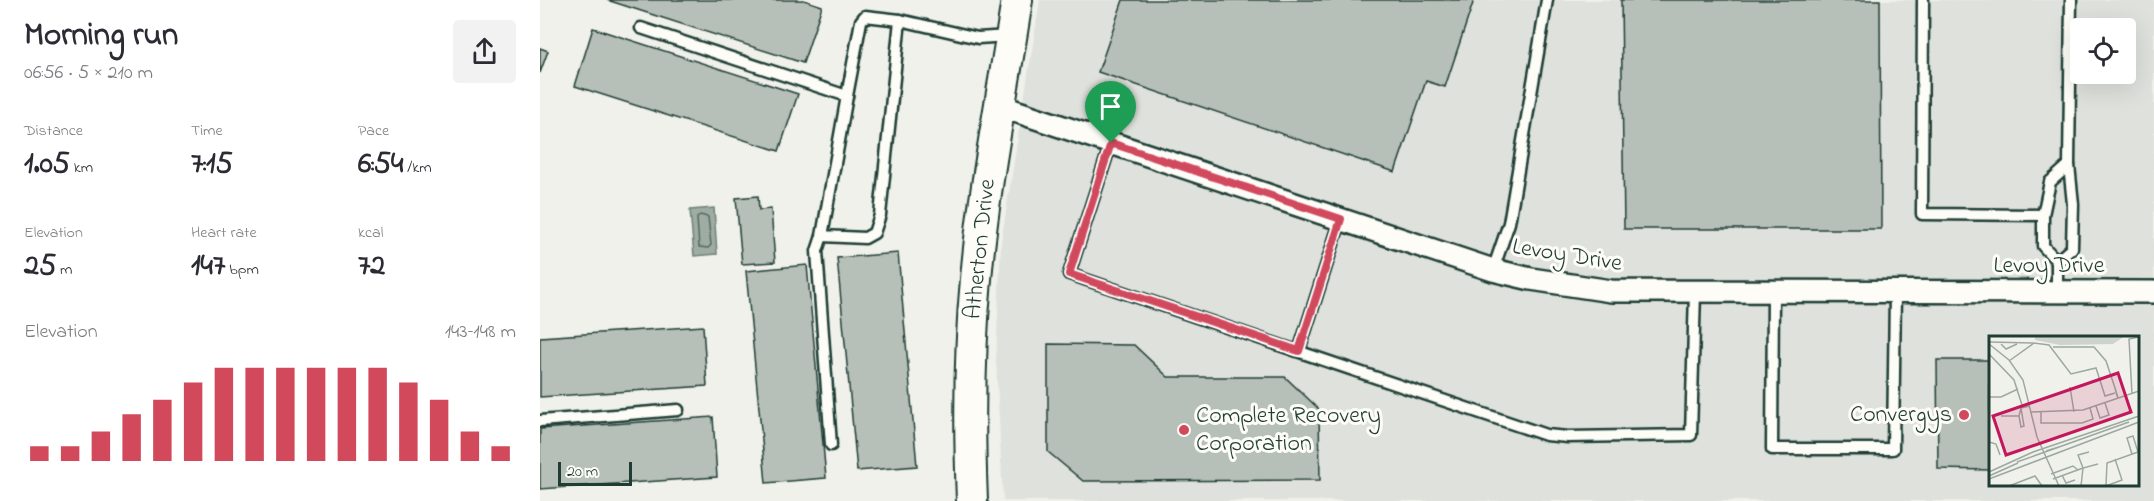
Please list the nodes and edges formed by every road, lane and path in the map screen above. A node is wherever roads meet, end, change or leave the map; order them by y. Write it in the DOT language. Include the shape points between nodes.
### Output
graph roads {
  1 [pos="1017,0"];
  2 [pos="1548,0"];
  3 [pos="1923,0"];
  4 [pos="2071,0"];
  5 [pos="900,20"];
  6 [pos="641,28"];
  7 [pos="1011,36"];
  8 [pos="847,96"];
  9 [pos="1000,106"];
  10 [pos="1111,143"];
  11 [pos="2069,165"];
  12 [pos="2043,215"];
  13 [pos="1341,219"];
  14 [pos="822,236"];
  15 [pos="2057,261"];
  16 [pos="1493,270"];
  17 [pos="1695,292"];
  18 [pos="1773,292"];
  19 [pos="1895,292"];
  20 [pos="2057,292"];
  21 [pos="2154,292"];
  22 [pos="1299,351"];
  23 [pos="678,410"];
  24 [pos="540,421"];
  25 [pos="831,445"];
  26 [pos="972,501"];
  1 -- 7 [label="street, Atherton Drive"];
  2 -- 16 [label="lane" via="1509,223"];
  3 -- 12 [label="lane" via="1922,214"];
  4 -- 11 [label="lane"];
  5 -- 7 [label="lane" via="978,38"];
  5 -- 8 [label="lane" via="871,15 861,21"];
  5 -- 14 [label="lane" via="878,225 865,238"];
  6 -- 8 [label="lane"];
  7 -- 9 [label="street, Atherton Drive"];
  8 -- 14 [label="lane"];
  9 -- 10 [label="street, Levoy Drive"];
  9 -- 26 [label="street, Atherton Drive" via="983,211 972,334"];
  10 -- 13 [label="street, Levoy Drive"];
  10 -- 22 [label="lane" via="1069,274"];
  11 -- 12 [label="lane" via="2050,182"];
  11 -- 15 [label="lane" via="2072,248"];
  12 -- 15 [label="lane" via="2043,246"];
  13 -- 16 [label="street, Levoy Drive"];
  13 -- 22 [label="lane"];
  14 -- 25 [label="lane" via="817,250"];
  15 -- 20 [label="lane"];
  16 -- 17 [label="street, Levoy Drive" via="1611,291"];
  17 -- 18 [label="street, Levoy Drive"];
  17 -- 22 [label="lane" via="1691,435 1546,435"];
  18 -- 19 [label="street, Levoy Drive"];
  18 -- 19 [label="lane" via="1772,449 1893,449"];
  19 -- 20 [label="street, Levoy Drive"];
  20 -- 21 [label="street, Levoy Drive"];
  23 -- 24 [label="lane"];
}
